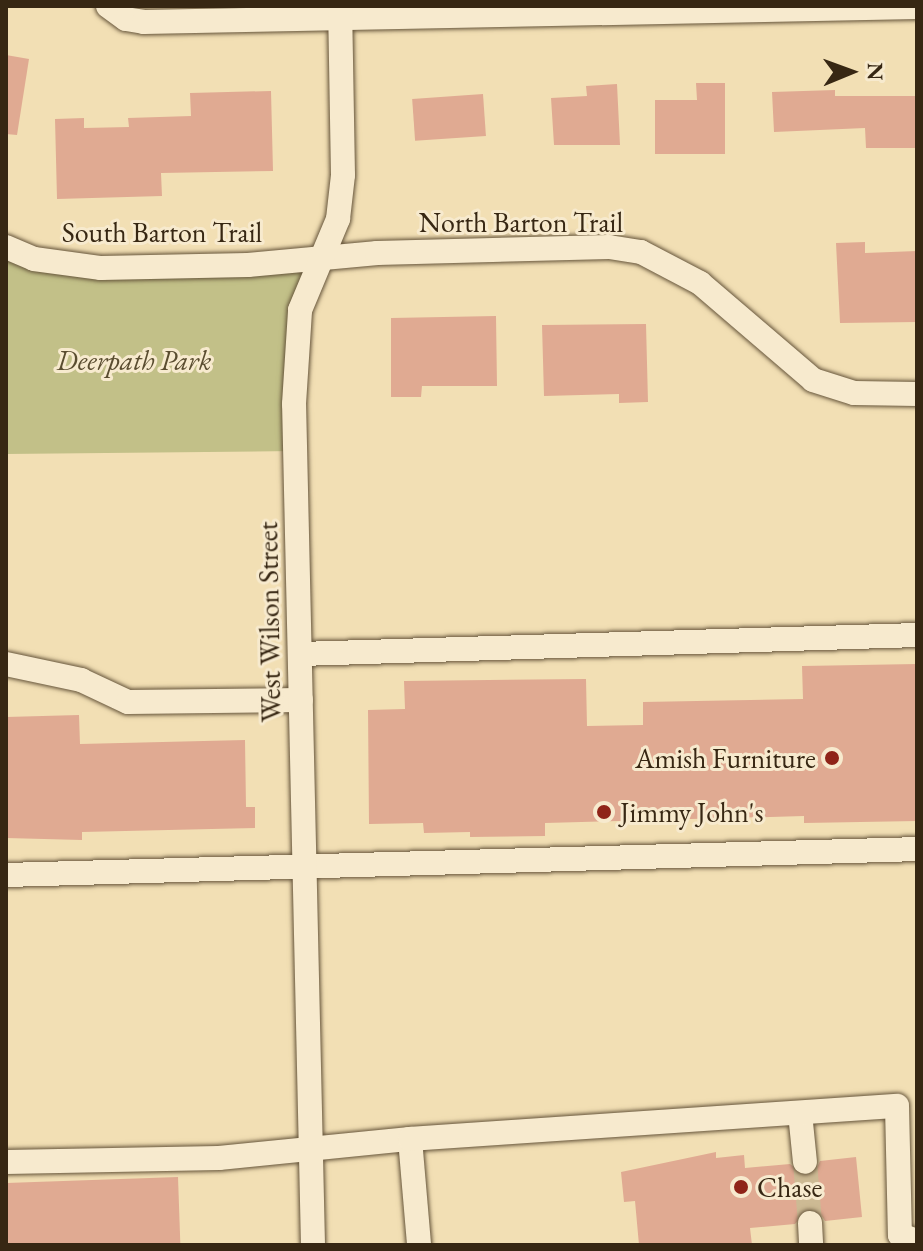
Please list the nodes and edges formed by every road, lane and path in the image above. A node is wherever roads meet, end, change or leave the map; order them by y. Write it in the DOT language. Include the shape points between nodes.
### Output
graph roads {
  1 [pos="108,6"];
  2 [pos="917,7"];
  3 [pos="340,12"];
  4 [pos="6,247"];
  5 [pos="320,259"];
  6 [pos="917,394"];
  7 [pos="917,635"];
  8 [pos="300,654"];
  9 [pos="6,664"];
  10 [pos="301,700"];
  11 [pos="917,849"];
  12 [pos="304,869"];
  13 [pos="6,875"];
  14 [pos="800,1113"];
  15 [pos="410,1139"];
  16 [pos="311,1150"];
  17 [pos="6,1162"];
  18 [pos="805,1162"];
  19 [pos="917,1241"];
  20 [pos="313,1245"];
  21 [pos="419,1245"];
  1 -- 3 [label="street" via="126,19 144,22"];
  2 -- 3 [label="street"];
  3 -- 5 [label="street, West Wilson Street" via="343,175 338,219"];
  4 -- 5 [label="street, South Barton Trail" via="34,259 101,268"];
  5 -- 6 [label="street, North Barton Trail" via="578,248 641,252 700,283 813,380 854,393"];
  5 -- 8 [label="street, West Wilson Street" via="300,310 296,356"];
  7 -- 8 [label="street"];
  8 -- 10 [label="street, West Wilson Street"];
  9 -- 10 [label="street" via="81,680 128,702"];
  10 -- 12 [label="street, West Wilson Street"];
  11 -- 12 [label="street"];
  12 -- 13 [label="street"];
  12 -- 16 [label="street, West Wilson Street"];
  14 -- 15 [label="street"];
  14 -- 18 [label="street"];
  14 -- 19 [label="street" via="897,1106 900,1235"];
  15 -- 16 [label="street"];
  15 -- 21 [label="street"];
  16 -- 17 [label="street" via="219,1158"];
  16 -- 20 [label="street, West Wilson Street"];
}
